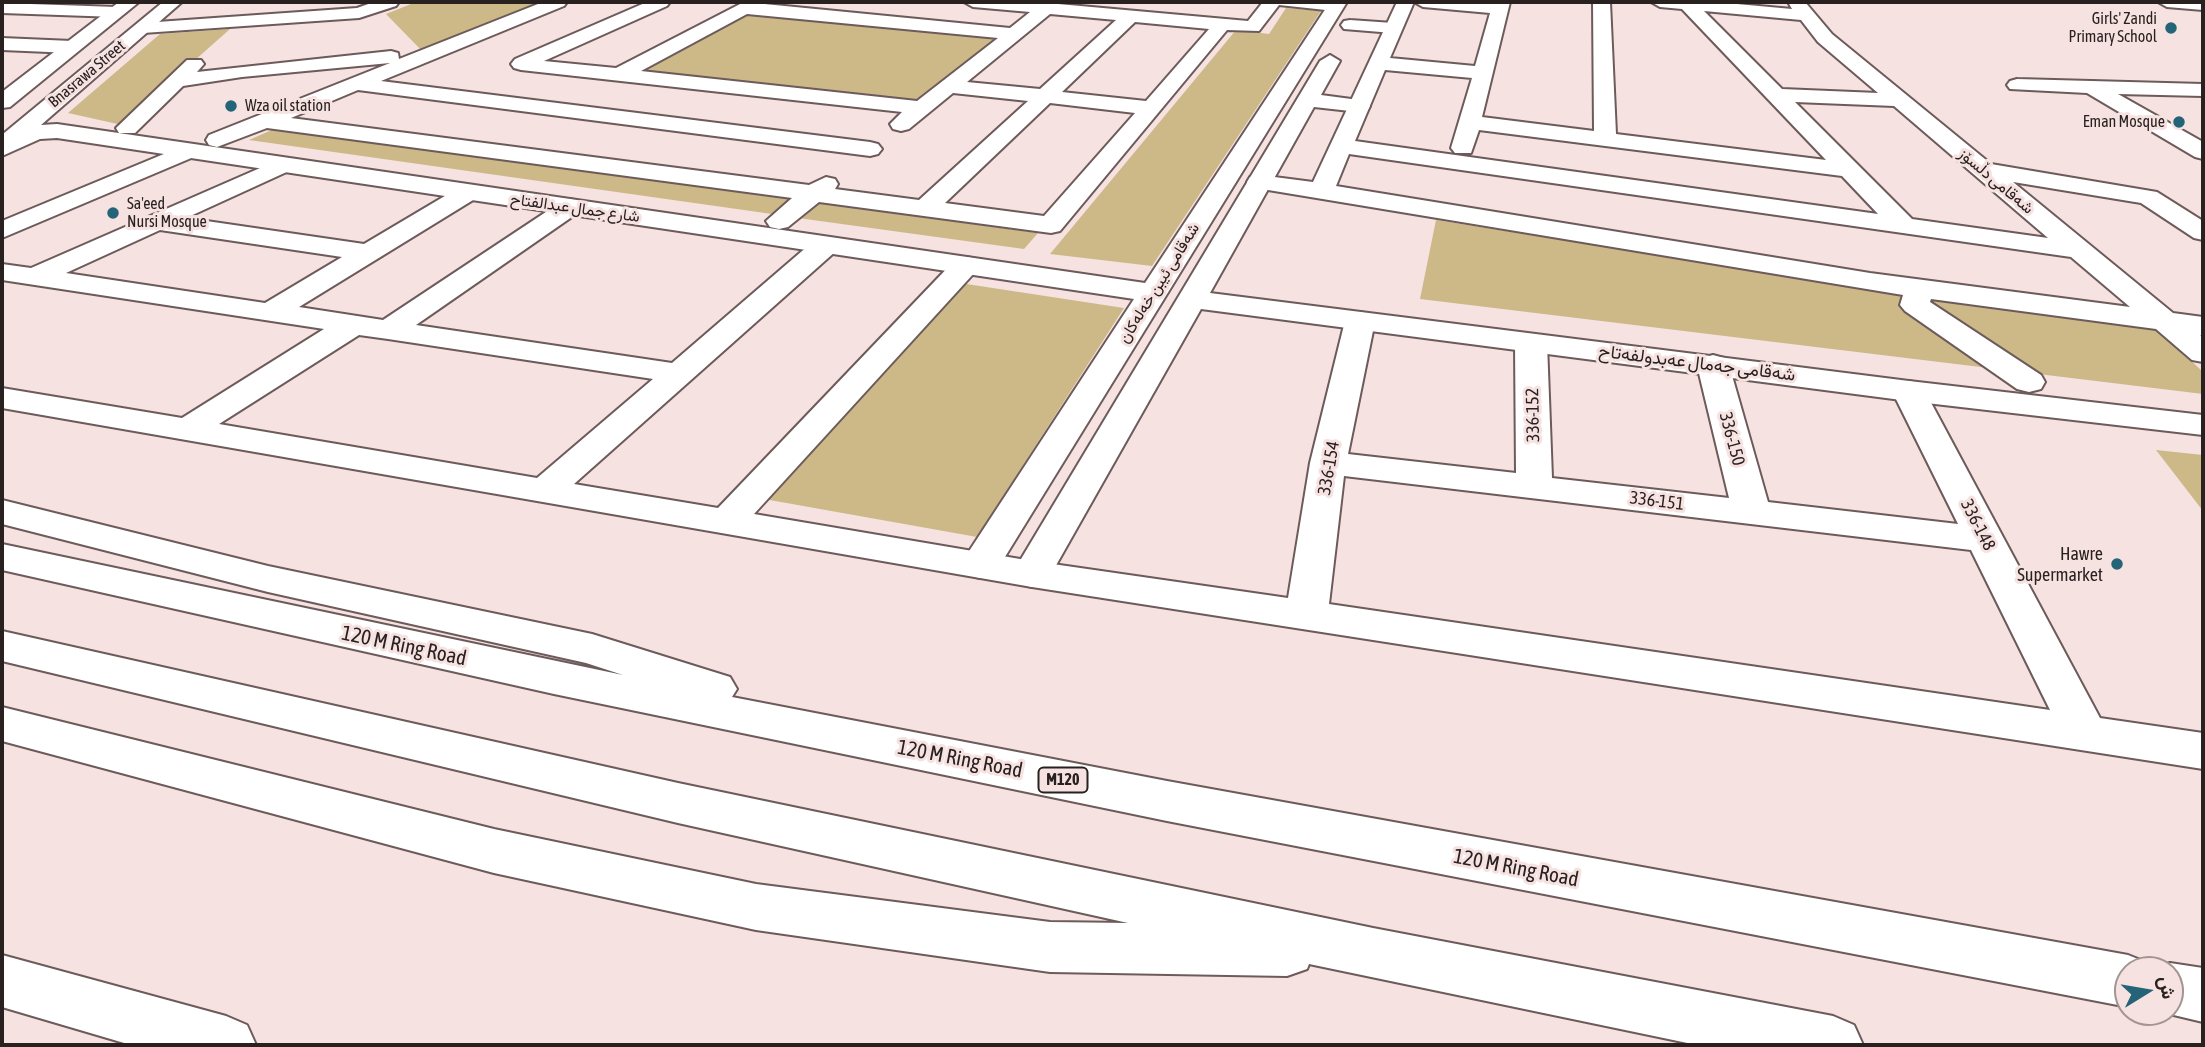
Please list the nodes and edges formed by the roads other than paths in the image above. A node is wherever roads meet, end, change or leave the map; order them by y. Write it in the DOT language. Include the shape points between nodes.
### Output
graph roads {
  1 [pos="173,2"];
  2 [pos="390,2"];
  3 [pos="661,2"];
  4 [pos="973,2"];
  5 [pos="1272,2"];
  6 [pos="1285,2"];
  7 [pos="1405,2"];
  8 [pos="1423,2"];
  9 [pos="1602,2"];
  10 [pos="1660,2"];
  11 [pos="2167,2"];
  12 [pos="1693,4"];
  13 [pos="2196,4"];
  14 [pos="750,5"];
  15 [pos="1502,5"];
  16 [pos="54,6"];
  17 [pos="123,7"];
  18 [pos="567,7"];
  19 [pos="2,8"];
  20 [pos="1047,8"];
  21 [pos="1800,8"];
  22 [pos="1347,9"];
  23 [pos="359,13"];
  24 [pos="629,16"];
  25 [pos="1131,16"];
  26 [pos="295,17"];
  27 [pos="243,21"];
  28 [pos="1223,24"];
  29 [pos="143,28"];
  30 [pos="1393,28"];
  31 [pos="1015,34"];
  32 [pos="278,35"];
  33 [pos="2,41"];
  34 [pos="72,47"];
  35 [pos="1322,50"];
  36 [pos="114,51"];
  37 [pos="260,53"];
  38 [pos="396,57"];
  39 [pos="417,59"];
  40 [pos="1377,63"];
  41 [pos="242,71"];
  42 [pos="1481,73"];
  43 [pos="618,75"];
  44 [pos="34,76"];
  45 [pos="484,80"];
  46 [pos="176,81"];
  47 [pos="356,84"];
  48 [pos="2017,85"];
  49 [pos="950,86"];
  50 [pos="2089,87"];
  51 [pos="2203,90"];
  52 [pos="1776,95"];
  53 [pos="448,96"];
  54 [pos="1045,96"];
  55 [pos="1307,100"];
  56 [pos="1898,100"];
  57 [pos="3,101"];
  58 [pos="52,103"];
  59 [pos="1359,106"];
  60 [pos="922,108"];
  61 [pos="1152,108"];
  62 [pos="602,115"];
  63 [pos="72,119"];
  64 [pos="266,121"];
  65 [pos="1469,122"];
  66 [pos="127,128"];
  67 [pos="717,129"];
  68 [pos="45,131"];
  69 [pos="217,140"];
  70 [pos="1605,140"];
  71 [pos="1341,146"];
  72 [pos="2,148"];
  73 [pos="870,149"];
  74 [pos="188,151"];
  75 [pos="2203,152"];
  76 [pos="525,155"];
  77 [pos="1459,163"];
  78 [pos="284,165"];
  79 [pos="1850,170"];
  80 [pos="1983,170"];
  81 [pos="649,172"];
  82 [pos="1259,182"];
  83 [pos="1321,191"];
  84 [pos="469,192"];
  85 [pos="524,192"];
  86 [pos="814,193"];
  87 [pos="570,207"];
  88 [pos="925,208"];
  89 [pos="779,221"];
  90 [pos="1668,221"];
  91 [pos="158,222"];
  92 [pos="2196,223"];
  93 [pos="1904,226"];
  94 [pos="2,230"];
  95 [pos="826,245"];
  96 [pos="2078,250"];
  97 [pos="369,253"];
  98 [pos="966,265"];
  99 [pos="2,272"];
  100 [pos="34,277"];
  101 [pos="1158,284"];
  102 [pos="1198,289"];
  103 [pos="1919,289"];
  104 [pos="269,313"];
  105 [pos="1360,321"];
  106 [pos="2167,322"];
  107 [pos="351,326"];
  108 [pos="2203,326"];
  109 [pos="388,330"];
  110 [pos="1531,343"];
  111 [pos="2203,353"];
  112 [pos="1713,365"];
  113 [pos="676,373"];
  114 [pos="2029,382"];
  115 [pos="1909,391"];
  116 [pos="13,399"];
  117 [pos="2203,404"];
  118 [pos="2203,425"];
  119 [pos="187,430"];
  120 [pos="1328,463"];
  121 [pos="1534,486"];
  122 [pos="544,491"];
  123 [pos="2,512"];
  124 [pos="1752,513"];
  125 [pos="726,523"];
  126 [pos="1985,539"];
  127 [pos="2,557"];
  128 [pos="980,565"];
  129 [pos="1032,574"];
  130 [pos="1306,615"];
  131 [pos="2,646"];
  132 [pos="2,724"];
  133 [pos="2085,734"];
  134 [pos="2203,751"];
  135 [pos="1691,901"];
  136 [pos="1373,953"];
  137 [pos="2114,978"];
  138 [pos="2,981"];
  139 [pos="2184,992"];
  140 [pos="2203,995"];
  141 [pos="188,1041"];
  142 [pos="1833,1045"];
  1 -- 29 [label="main road, Bnasrawa Street"];
  2 -- 23 [label="main road"];
  3 -- 24 [label="main road"];
  4 -- 20 [label="main road"];
  5 -- 28 [label="main road" via="1253,27"];
  6 -- 22 [label="main road"];
  7 -- 30 [label="main road"];
  8 -- 15 [label="main road"];
  9 -- 70 [label="main road"];
  10 -- 12 [label="main road"];
  11 -- 13 [label="main road"];
  12 -- 21 [label="main road"];
  12 -- 52 [label="main road"];
  14 -- 31 [label="main road"];
  14 -- 43 [label="main road"];
  15 -- 42 [label="main road"];
  16 -- 17 [label="main road"];
  16 -- 19 [label="main road"];
  16 -- 33 [label="main road"];
  17 -- 34 [label="main road, Bnasrawa Street"];
  18 -- 24 [label="main road"];
  18 -- 39 [label="main road"];
  20 -- 25 [label="main road"];
  20 -- 31 [label="main road"];
  21 -- 56 [label="main road, شەقامی دڵسۆز" via="1825,38"];
  22 -- 30 [label="main road"];
  22 -- 35 [label="main road, شەقامی ئیبن خەلەکان"];
  23 -- 26 [label="main road"];
  23 -- 38 [label="main road"];
  24 -- 43 [label="main road" via="515,66"];
  25 -- 28 [label="main road"];
  25 -- 54 [label="main road"];
  26 -- 27 [label="main road"];
  26 -- 32 [label="main road"];
  27 -- 29 [label="main road"];
  27 -- 46 [label="main road"];
  28 -- 61 [label="main road"];
  29 -- 36 [label="main road, Bnasrawa Street"];
  30 -- 40 [label="main road"];
  31 -- 49 [label="main road"];
  33 -- 34 [label="main road"];
  34 -- 44 [label="main road, Bnasrawa Street"];
  35 -- 55 [label="main road, شەقامی ئیبن خەلەکان"];
  35 -- 101 [label="main road, شەقامی ئیبن خەلەکان"];
  36 -- 44 [label="main road" via="72,77 41,82"];
  36 -- 58 [label="main road, Bnasrawa Street"];
  37 -- 41 [label="main road"];
  38 -- 39 [label="main road"];
  38 -- 41 [label="main road"];
  39 -- 47 [label="main road"];
  40 -- 42 [label="main road"];
  40 -- 59 [label="main road"];
  41 -- 46 [label="main road"];
  42 -- 65 [label="main road"];
  43 -- 60 [label="main road"];
  44 -- 57 [label="main road, Bnasrawa Street"];
  45 -- 53 [label="main road"];
  46 -- 66 [label="main road"];
  47 -- 53 [label="main road"];
  47 -- 64 [label="main road"];
  48 -- 50 [label="main road"];
  49 -- 54 [label="main road"];
  49 -- 60 [label="main road"];
  50 -- 51 [label="main road"];
  50 -- 75 [label="main road"];
  52 -- 56 [label="main road"];
  52 -- 79 [label="main road"];
  53 -- 62 [label="main road"];
  54 -- 61 [label="main road"];
  54 -- 88 [label="main road"];
  55 -- 59 [label="main road"];
  55 -- 82 [label="main road, شەقامی ئیبن خەلەکان"];
  56 -- 80 [label="main road, شەقامی دڵسۆز"];
  58 -- 63 [label="main road, شارع جمال عبدالفتاح" via="55,114"];
  58 -- 72 [label="main road, Bnasrawa Street"];
  59 -- 71 [label="main road"];
  60 -- 73 [label="main road"];
  61 -- 88 [label="main road" via="1051,225"];
  62 -- 67 [label="main road"];
  62 -- 76 [label="main road"];
  63 -- 66 [label="main road, شارع جمال عبدالفتاح"];
  63 -- 68 [label="main road"];
  64 -- 69 [label="main road"];
  64 -- 76 [label="main road"];
  65 -- 70 [label="main road"];
  65 -- 77 [label="main road"];
  66 -- 69 [label="main road, شارع جمال عبدالفتاح"];
  67 -- 73 [label="main road"];
  67 -- 81 [label="main road"];
  68 -- 72 [label="main road, شارع جمال عبدالفتاح"];
  68 -- 74 [label="main road, شارع جمال عبدالفتاح"];
  69 -- 85 [label="main road, شارع جمال عبدالفتاح"];
  70 -- 79 [label="main road"];
  71 -- 77 [label="main road"];
  71 -- 83 [label="main road"];
  73 -- 86 [label="main road"];
  74 -- 78 [label="main road, شارع جمال عبدالفتاح"];
  74 -- 94 [label="main road"];
  76 -- 81 [label="main road"];
  77 -- 90 [label="main road"];
  78 -- 84 [label="main road, شارع جمال عبدالفتاح"];
  78 -- 91 [label="main road"];
  79 -- 93 [label="main road"];
  80 -- 92 [label="main road" via="2136,194"];
  80 -- 96 [label="main road, شەقامی دڵسۆز"];
  81 -- 86 [label="main road"];
  82 -- 83 [label="main road"];
  82 -- 102 [label="main road, شەقامی ئیبن خەلەکان"];
  83 -- 90 [label="main road"];
  84 -- 85 [label="main road, شارع جمال عبدالفتاح"];
  84 -- 97 [label="main road"];
  85 -- 87 [label="main road, شارع جمال عبدالفتاح"];
  85 -- 89 [label="main road, شارع جمال عبدالفتاح"];
  86 -- 88 [label="main road"];
  86 -- 89 [label="main road"];
  87 -- 95 [label="main road, شارع جمال عبدالفتاح"];
  87 -- 109 [label="main road"];
  89 -- 101 [label="main road, شارع جمال عبدالفتاح"];
  90 -- 93 [label="main road"];
  90 -- 103 [label="main road"];
  91 -- 97 [label="main road"];
  91 -- 100 [label="main road"];
  93 -- 96 [label="main road"];
  95 -- 98 [label="main road, شارع جمال عبدالفتاح"];
  95 -- 113 [label="main road"];
  96 -- 106 [label="main road, شەقامی دڵسۆز"];
  97 -- 104 [label="main road"];
  98 -- 101 [label="main road, شارع جمال عبدالفتاح"];
  98 -- 125 [label="main road"];
  99 -- 100 [label="main road"];
  100 -- 104 [label="main road"];
  101 -- 128 [label="main road, شەقامی ئیبن خەلەکان"];
  102 -- 105 [label="main road, شەقامی جەمال عەبدولفەتاح"];
  102 -- 114 [label="main road, شەقامی جەمال عەبدولفەتاح"];
  102 -- 129 [label="main road, شەقامی ئیبن خەلەکان"];
  103 -- 106 [label="main road"];
  103 -- 114 [label="main road" via="1915,305"];
  104 -- 107 [label="main road"];
  105 -- 110 [label="main road, شەقامی جەمال عەبدولفەتاح"];
  105 -- 120 [label="main road, 336-154"];
  106 -- 108 [label="main road"];
  106 -- 111 [label="main road, شەقامی دڵسۆز"];
  107 -- 109 [label="main road"];
  107 -- 119 [label="main road"];
  109 -- 113 [label="main road"];
  110 -- 112 [label="main road, شەقامی جەمال عەبدولفەتاح"];
  110 -- 121 [label="main road, 336-152"];
  112 -- 115 [label="main road, شەقامی جەمال عەبدولفەتاح"];
  112 -- 124 [label="main road, 336-150"];
  113 -- 122 [label="main road"];
  114 -- 117 [label="main road, شەقامی جەمال عەبدولفەتاح"];
  115 -- 118 [label="main road, شەقامی جەمال عەبدولفەتاح"];
  115 -- 126 [label="main road, 336-148"];
  116 -- 119 [label="main road"];
  119 -- 122 [label="main road"];
  120 -- 121 [label="main road, 336-151"];
  120 -- 130 [label="main road, 336-154"];
  121 -- 124 [label="main road, 336-151"];
  122 -- 125 [label="main road"];
  123 -- 135 [label="main road" via="268,579 593,649 733,695 864,729 1239,812"];
  124 -- 126 [label="main road, 336-151"];
  125 -- 128 [label="main road"];
  126 -- 133 [label="main road, 336-148"];
  127 -- 135 [label="main road, 120 M Ring Road / M120" via="582,683"];
  128 -- 129 [label="main road"];
  129 -- 130 [label="main road"];
  130 -- 133 [label="main road"];
  131 -- 136 [label="main road" via="678,803"];
  132 -- 136 [label="main road" via="494,851 756,907 1050,947"];
  133 -- 134 [label="main road"];
  135 -- 137 [label="main road, 120 M Ring Road / M120"];
  136 -- 142 [label="main road"];
  138 -- 141 [label="main road"];
  139 -- 140 [label="main road"];
}
